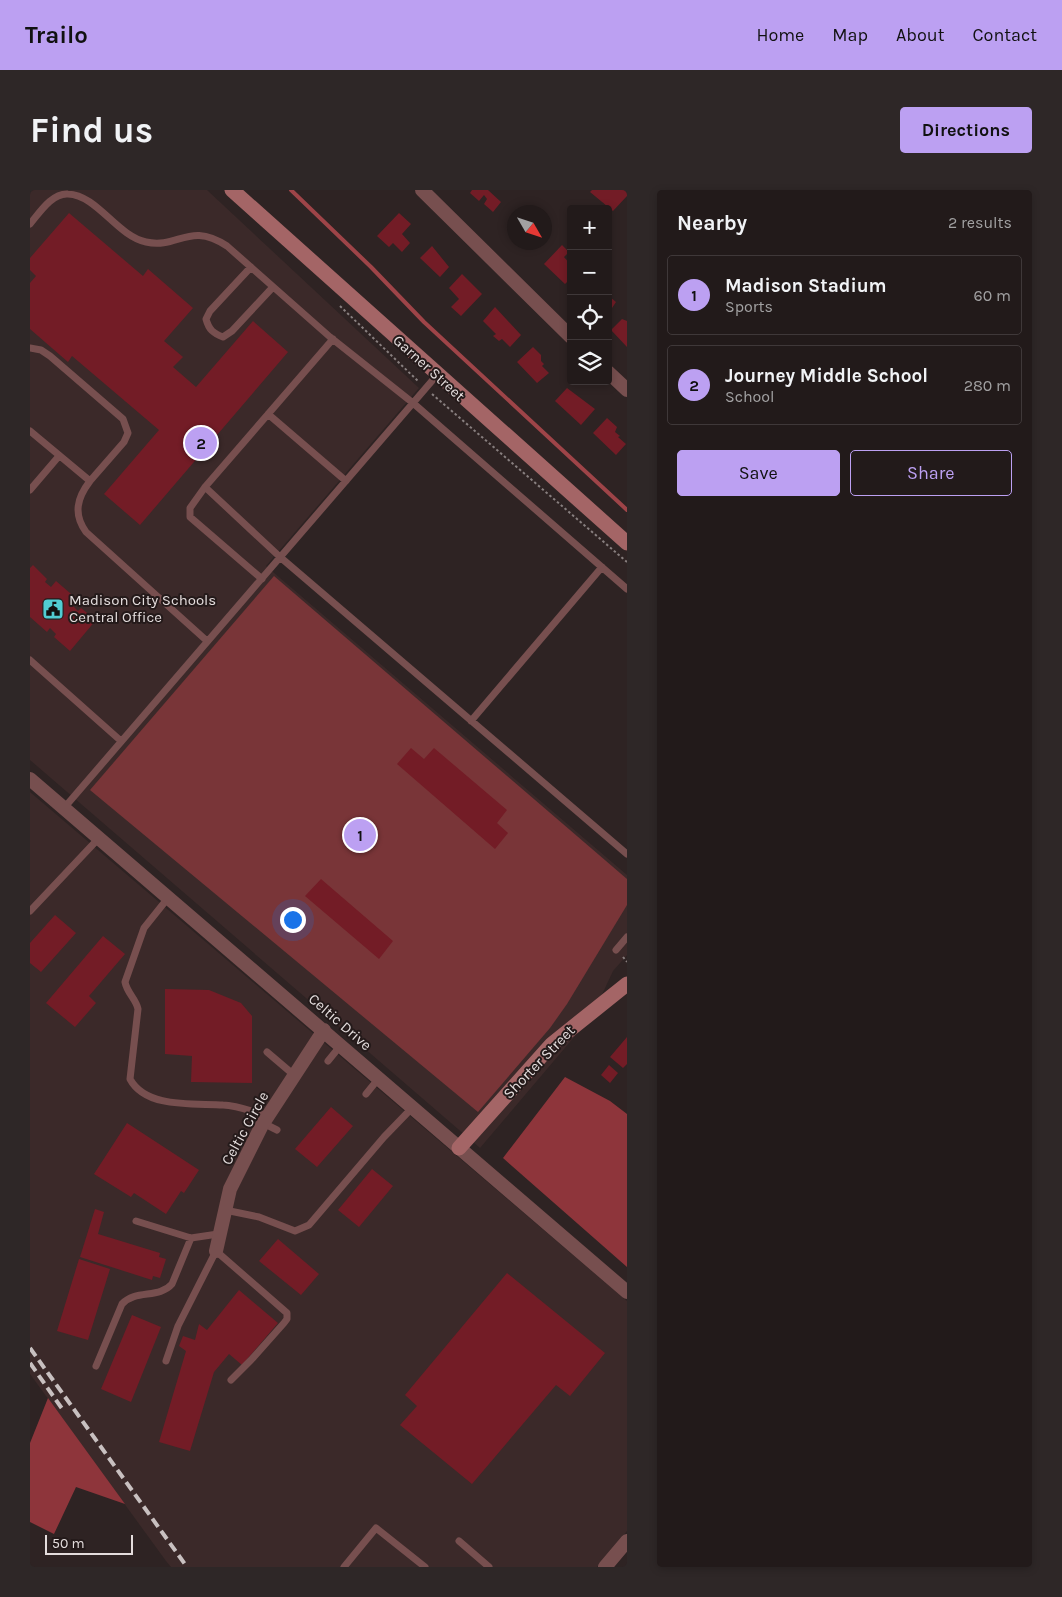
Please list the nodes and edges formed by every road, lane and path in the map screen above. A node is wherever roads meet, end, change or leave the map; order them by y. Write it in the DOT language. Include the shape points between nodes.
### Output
graph roads {
  1 [pos="232,190"];
  2 [pos="423,190"];
  3 [pos="30,224"];
  4 [pos="251,267"];
  5 [pos="273,287"];
  6 [pos="567,332"];
  7 [pos="333,340"];
  8 [pos="30,348"];
  9 [pos="437,376"];
  10 [pos="612,376"];
  11 [pos="627,390"];
  12 [pos="413,404"];
  13 [pos="268,414"];
  14 [pos="30,430"];
  15 [pos="59,456"];
  16 [pos="90,481"];
  17 [pos="346,481"];
  18 [pos="205,487"];
  19 [pos="30,490"];
  20 [pos="627,543"];
  21 [pos="280,557"];
  22 [pos="602,567"];
  23 [pos="262,579"];
  24 [pos="627,588"];
  25 [pos="207,641"];
  26 [pos="30,660"];
  27 [pos="471,721"];
  28 [pos="121,741"];
  29 [pos="30,779"];
  30 [pos="64,808"];
  31 [pos="99,838"];
  32 [pos="627,854"];
  33 [pos="168,898"];
  34 [pos="30,911"];
  35 [pos="627,936"];
  36 [pos="616,950"];
  37 [pos="626,986"];
  38 [pos="324,1030"];
  39 [pos="342,1045"];
  40 [pos="267,1052"];
  41 [pos="328,1061"];
  42 [pos="294,1075"];
  43 [pos="379,1078"];
  44 [pos="366,1094"];
  45 [pos="413,1108"];
  46 [pos="265,1120"];
  47 [pos="277,1130"];
  48 [pos="458,1148"];
  49 [pos="225,1210"];
  50 [pos="136,1221"];
  51 [pos="218,1234"];
  52 [pos="191,1238"];
  53 [pos="216,1251"];
  54 [pos="627,1292"];
  55 [pos="166,1361"];
  56 [pos="96,1366"];
  57 [pos="231,1380"];
  58 [pos="460,1541"];
  59 [pos="627,1541"];
  60 [pos="344,1567"];
  61 [pos="425,1567"];
  62 [pos="489,1567"];
  63 [pos="605,1567"];
  1 -- 9 [label="street, Garner Street"];
  2 -- 6 [label="street"];
  3 -- 4 [label="lane" via="60,195 80,196 128,234 145,242 156,243 197,234 212,236"];
  4 -- 5 [label="lane"];
  4 -- 5 [label="lane" via="210,311 206,319 208,328 223,337"];
  5 -- 7 [label="lane"];
  7 -- 12 [label="lane"];
  7 -- 13 [label="lane"];
  8 -- 16 [label="lane" via="50,356 123,419 128,433 124,442"];
  9 -- 12 [label="lane"];
  9 -- 20 [label="street, Garner Street"];
  10 -- 11 [label="street"];
  12 -- 17 [label="lane"];
  12 -- 22 [label="lane"];
  13 -- 17 [label="lane"];
  13 -- 18 [label="lane"];
  14 -- 15 [label="lane"];
  15 -- 16 [label="lane"];
  15 -- 19 [label="lane"];
  16 -- 25 [label="lane" via="78,502 79,523"];
  17 -- 21 [label="lane"];
  18 -- 21 [label="lane"];
  18 -- 23 [label="lane" via="190,508 190,517"];
  21 -- 23 [label="lane"];
  21 -- 27 [label="lane"];
  22 -- 24 [label="lane"];
  22 -- 27 [label="lane"];
  23 -- 25 [label="lane"];
  25 -- 28 [label="lane"];
  26 -- 28 [label="lane"];
  27 -- 32 [label="lane"];
  28 -- 30 [label="lane"];
  29 -- 30 [label="street, Celtic Drive"];
  30 -- 31 [label="street, Celtic Drive"];
  31 -- 33 [label="street, Celtic Drive"];
  31 -- 34 [label="lane"];
  33 -- 38 [label="street, Celtic Drive"];
  33 -- 46 [label="lane" via="144,928 125,982 138,1010 130,1079 137,1090 177,1105 224,1105"];
  35 -- 36 [label="lane"];
  37 -- 48 [label="street, Shorter Street" via="552,1044"];
  38 -- 39 [label="street, Celtic Drive"];
  38 -- 42 [label="street, Celtic Circle"];
  39 -- 41 [label="lane"];
  39 -- 43 [label="street, Celtic Drive"];
  40 -- 42 [label="lane"];
  42 -- 46 [label="street, Celtic Circle"];
  43 -- 44 [label="lane"];
  43 -- 45 [label="street, Celtic Drive"];
  45 -- 48 [label="street, Celtic Drive"];
  45 -- 49 [label="lane" via="303,1229 295,1232 260,1217"];
  46 -- 47 [label="lane"];
  46 -- 49 [label="street, Celtic Circle" via="230,1189"];
  48 -- 54 [label="street, Celtic Drive"];
  49 -- 51 [label="street, Celtic Circle"];
  50 -- 52 [label="lane"];
  51 -- 52 [label="lane"];
  51 -- 53 [label="street, Celtic Circle"];
  52 -- 56 [label="lane" via="167,1289 129,1297 122,1304"];
  53 -- 55 [label="lane" via="178,1326"];
  53 -- 57 [label="lane" via="287,1313 284,1323"];
  58 -- 62 [label="lane"];
  59 -- 63 [label="street"];
  60 -- 61 [label="lane" via="376,1528"];
}
